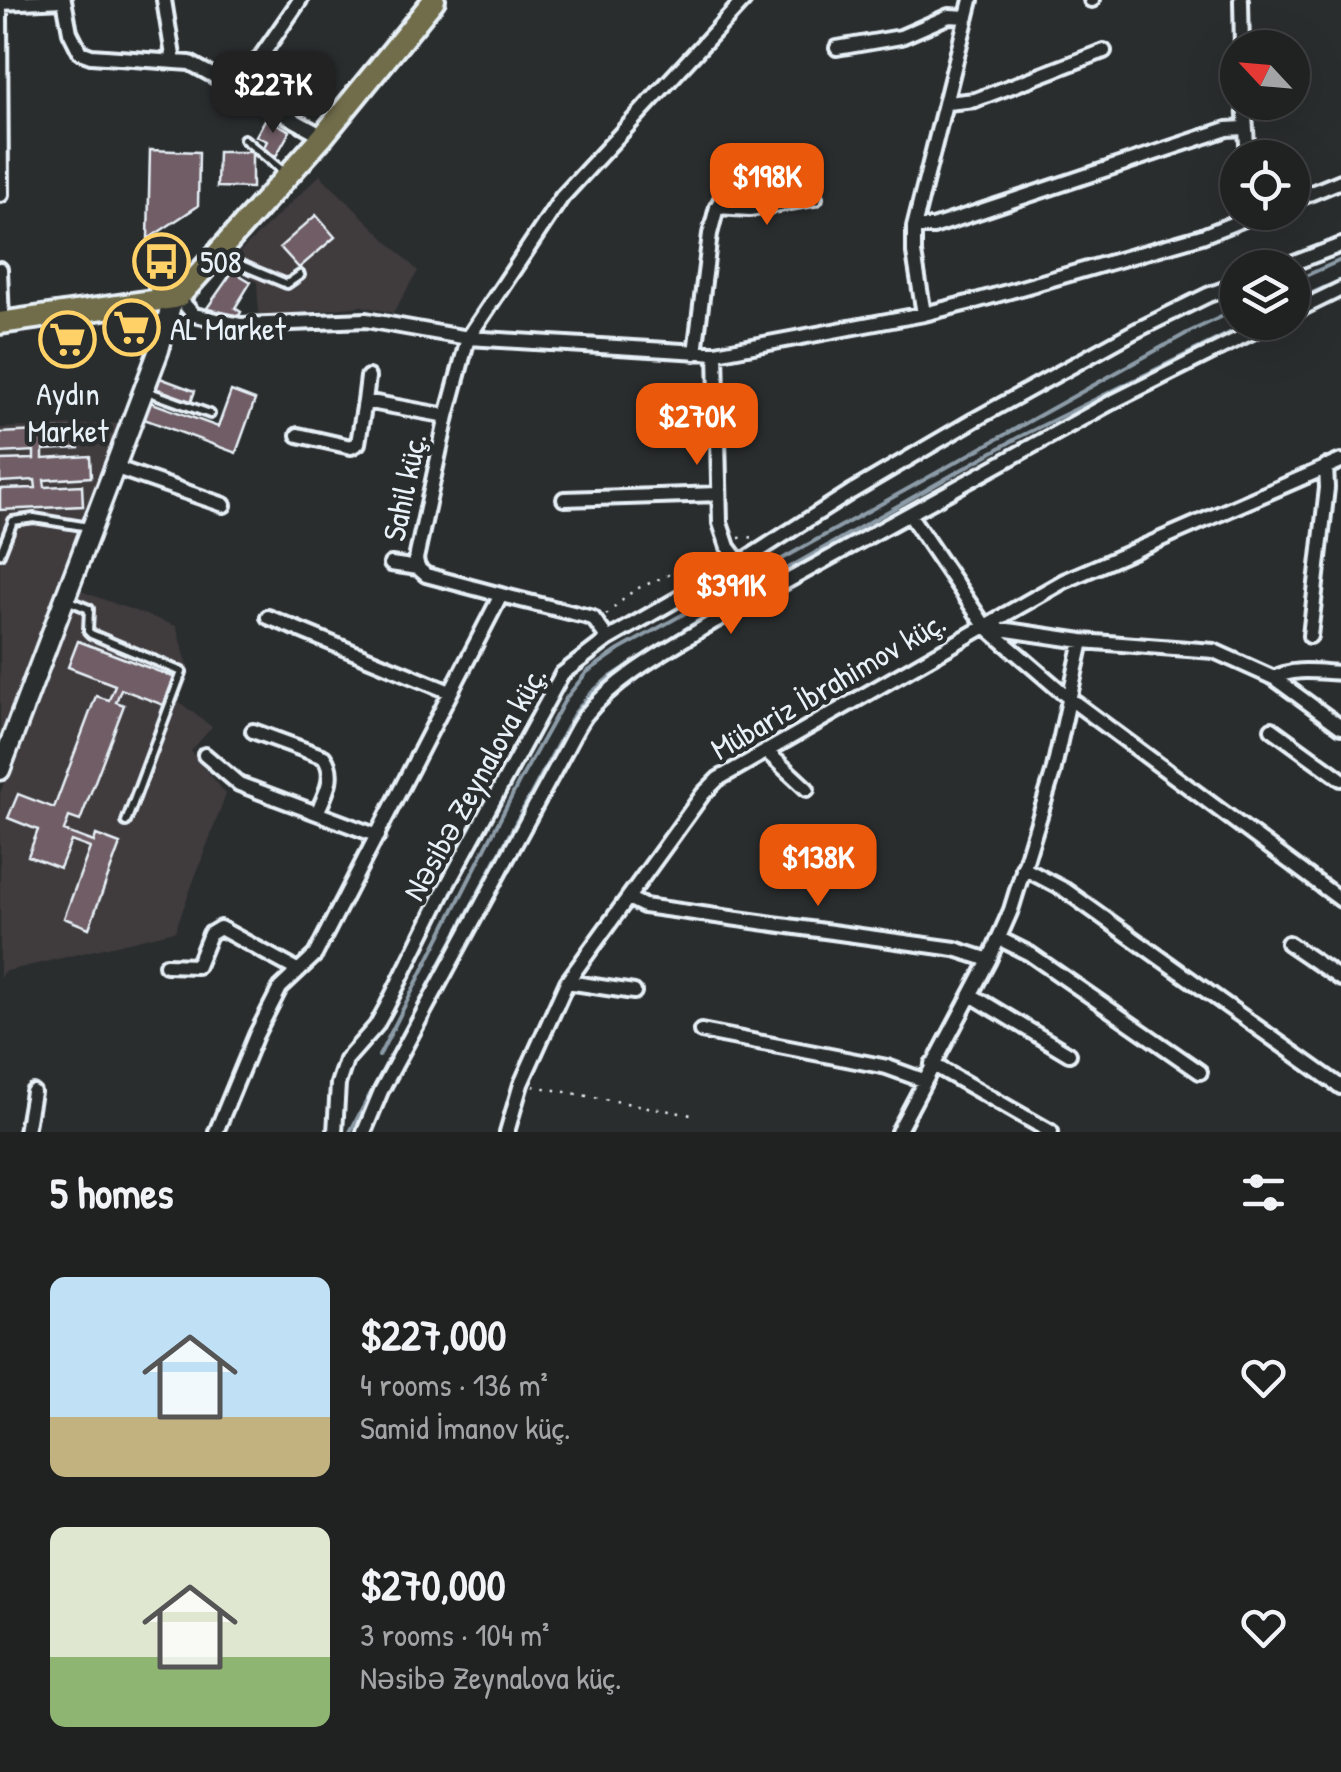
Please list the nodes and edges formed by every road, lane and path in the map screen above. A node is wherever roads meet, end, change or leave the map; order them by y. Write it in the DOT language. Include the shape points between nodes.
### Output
graph roads {
  1 [pos="64,0"];
  2 [pos="164,0"];
  3 [pos="300,0"];
  4 [pos="434,0"];
  5 [pos="744,0"];
  6 [pos="971,0"];
  7 [pos="1241,0"];
  8 [pos="0,3"];
  9 [pos="0,10"];
  10 [pos="967,17"];
  11 [pos="1242,30"];
  12 [pos="837,48"];
  13 [pos="1104,51"];
  14 [pos="174,62"];
  15 [pos="240,88"];
  16 [pos="947,104"];
  17 [pos="1244,120"];
  18 [pos="1244,128"];
  19 [pos="323,136"];
  20 [pos="244,138"];
  21 [pos="1246,140"];
  22 [pos="745,155"];
  23 [pos="288,176"];
  24 [pos="1341,182"];
  25 [pos="1310,193"];
  26 [pos="1,196"];
  27 [pos="815,198"];
  28 [pos="718,208"];
  29 [pos="914,227"];
  30 [pos="1220,229"];
  31 [pos="235,233"];
  32 [pos="1341,245"];
  33 [pos="216,255"];
  34 [pos="1310,257"];
  35 [pos="0,270"];
  36 [pos="300,274"];
  37 [pos="166,275"];
  38 [pos="1341,289"];
  39 [pos="1220,290"];
  40 [pos="178,296"];
  41 [pos="1310,304"];
  42 [pos="97,307"];
  43 [pos="924,314"];
  44 [pos="1,323"];
  45 [pos="468,338"];
  46 [pos="1236,340"];
  47 [pos="695,352"];
  48 [pos="716,353"];
  49 [pos="368,377"];
  50 [pos="143,390"];
  51 [pos="365,402"];
  52 [pos="210,414"];
  53 [pos="446,416"];
  54 [pos="298,435"];
  55 [pos="1341,461"];
  56 [pos="1326,466"];
  57 [pos="114,467"];
  58 [pos="718,494"];
  59 [pos="564,499"];
  60 [pos="224,505"];
  61 [pos="909,514"];
  62 [pos="92,527"];
  63 [pos="0,554"];
  64 [pos="740,563"];
  65 [pos="391,564"];
  66 [pos="689,566"];
  67 [pos="418,568"];
  68 [pos="501,594"];
  69 [pos="66,600"];
  70 [pos="268,616"];
  71 [pos="598,623"];
  72 [pos="985,626"];
  73 [pos="1310,636"];
  74 [pos="608,639"];
  75 [pos="1082,641"];
  76 [pos="1341,673"];
  77 [pos="1274,678"];
  78 [pos="450,692"];
  79 [pos="1070,699"];
  80 [pos="1341,728"];
  81 [pos="1272,729"];
  82 [pos="254,731"];
  83 [pos="766,751"];
  84 [pos="206,755"];
  85 [pos="0,770"];
  86 [pos="1341,779"];
  87 [pos="807,789"];
  88 [pos="317,813"];
  89 [pos="126,822"];
  90 [pos="378,836"];
  91 [pos="1023,868"];
  92 [pos="630,899"];
  93 [pos="1341,900"];
  94 [pos="1000,938"];
  95 [pos="1288,943"];
  96 [pos="989,960"];
  97 [pos="166,965"];
  98 [pos="298,970"];
  99 [pos="1341,980"];
  100 [pos="567,982"];
  101 [pos="634,992"];
  102 [pos="970,994"];
  103 [pos="700,1031"];
  104 [pos="1068,1054"];
  105 [pos="932,1064"];
  106 [pos="1200,1072"];
  107 [pos="924,1080"];
  108 [pos="521,1084"];
  109 [pos="1341,1087"];
  110 [pos="33,1092"];
  111 [pos="697,1116"];
  112 [pos="26,1132"];
  113 [pos="216,1132"];
  114 [pos="335,1132"];
  115 [pos="364,1132"];
  116 [pos="506,1132"];
  117 [pos="898,1132"];
  118 [pos="1051,1132"];
  1 -- 8 [label="street"];
  1 -- 14 [label="street" via="80,52"];
  2 -- 14 [label="street"];
  3 -- 15 [label="street"];
  4 -- 19 [label="main road"];
  5 -- 45 [label="street, Sahil küç." via="552,210"];
  6 -- 10 [label="street"];
  7 -- 11 [label="street"];
  9 -- 26 [label="street"];
  10 -- 12 [label="street" via="949,16 902,37"];
  10 -- 16 [label="street"];
  13 -- 16 [label="street"];
  14 -- 15 [label="street"];
  15 -- 19 [label="street"];
  16 -- 29 [label="street"];
  17 -- 18 [label="street"];
  18 -- 21 [label="street"];
  18 -- 29 [label="street" via="933,228"];
  19 -- 23 [label="main road"];
  20 -- 23 [label="lane"];
  22 -- 28 [label="street"];
  23 -- 31 [label="main road"];
  24 -- 25 [label="street"];
  27 -- 28 [label="street"];
  28 -- 47 [label="street"];
  29 -- 43 [label="street"];
  30 -- 43 [label="street"];
  31 -- 33 [label="main road"];
  31 -- 37 [label="main road"];
  32 -- 34 [label="street"];
  33 -- 36 [label="lane" via="287,284"];
  33 -- 40 [label="main road"];
  35 -- 44 [label="street"];
  37 -- 40 [label="main road" via="160,290"];
  37 -- 42 [label="main road"];
  38 -- 41 [label="street"];
  39 -- 64 [label="street, Nəsibə Zeynalova küç." via="974,420"];
  40 -- 42 [label="main road"];
  40 -- 45 [label="street" via="194,315 241,325 366,320"];
  40 -- 50 [label="street"];
  42 -- 44 [label="main road"];
  43 -- 48 [label="street"];
  45 -- 47 [label="street"];
  45 -- 53 [label="street, Sahil küç."];
  46 -- 61 [label="street"];
  47 -- 48 [label="street"];
  48 -- 58 [label="street"];
  49 -- 51 [label="street"];
  50 -- 52 [label="lane"];
  50 -- 57 [label="street"];
  51 -- 53 [label="street"];
  51 -- 54 [label="street" via="358,444"];
  53 -- 67 [label="street, Sahil küç."];
  55 -- 56 [label="street, Mübariz İbrahimov küç."];
  56 -- 72 [label="street, Mübariz İbrahimov küç." via="1064,581"];
  56 -- 73 [label="street"];
  57 -- 60 [label="street"];
  57 -- 62 [label="street"];
  58 -- 59 [label="street"];
  58 -- 64 [label="street" via="723,536"];
  61 -- 72 [label="street"];
  61 -- 115 [label="street" via="668,650 585,717"];
  62 -- 63 [label="lane" via="13,521"];
  62 -- 69 [label="street"];
  64 -- 74 [label="street, Nəsibə Zeynalova küç."];
  65 -- 67 [label="street"];
  66 -- 71 [label="path" via="634,590"];
  67 -- 68 [label="street, Sahil küç."];
  68 -- 71 [label="street, Sahil küç."];
  68 -- 78 [label="street"];
  69 -- 85 [label="street"];
  69 -- 89 [label="lane" via="89,609 91,634 182,672"];
  70 -- 78 [label="street"];
  71 -- 74 [label="street"];
  72 -- 75 [label="street"];
  72 -- 79 [label="street"];
  72 -- 83 [label="street, Mübariz İbrahimov küç."];
  74 -- 114 [label="street, Nəsibə Zeynalova küç." via="552,688 388,1006 346,1060"];
  75 -- 77 [label="street" via="1214,650"];
  75 -- 79 [label="street"];
  76 -- 77 [label="street"];
  77 -- 80 [label="street"];
  78 -- 90 [label="street"];
  79 -- 91 [label="street"];
  79 -- 93 [label="street"];
  81 -- 86 [label="street"];
  82 -- 88 [label="street" via="330,764"];
  83 -- 87 [label="street"];
  83 -- 92 [label="street, Mübariz İbrahimov küç." via="703,794"];
  84 -- 88 [label="street" via="239,784"];
  88 -- 90 [label="street"];
  90 -- 98 [label="street" via="314,955"];
  91 -- 94 [label="street"];
  91 -- 109 [label="street" via="1066,890"];
  92 -- 96 [label="street" via="955,949"];
  92 -- 100 [label="street, Mübariz İbrahimov küç."];
  94 -- 96 [label="street"];
  94 -- 106 [label="street"];
  95 -- 99 [label="street"];
  96 -- 102 [label="street"];
  97 -- 98 [label="street" via="196,966 210,934 220,928"];
  98 -- 113 [label="street" via="280,988 256,1035"];
  100 -- 101 [label="street"];
  100 -- 108 [label="street, Mübariz İbrahimov küç."];
  102 -- 104 [label="street"];
  102 -- 105 [label="street"];
  103 -- 107 [label="street"];
  105 -- 107 [label="street"];
  105 -- 118 [label="street"];
  107 -- 117 [label="street"];
  108 -- 111 [label="path"];
  108 -- 116 [label="street, Mübariz İbrahimov küç."];
  110 -- 112 [label="street"];
}
